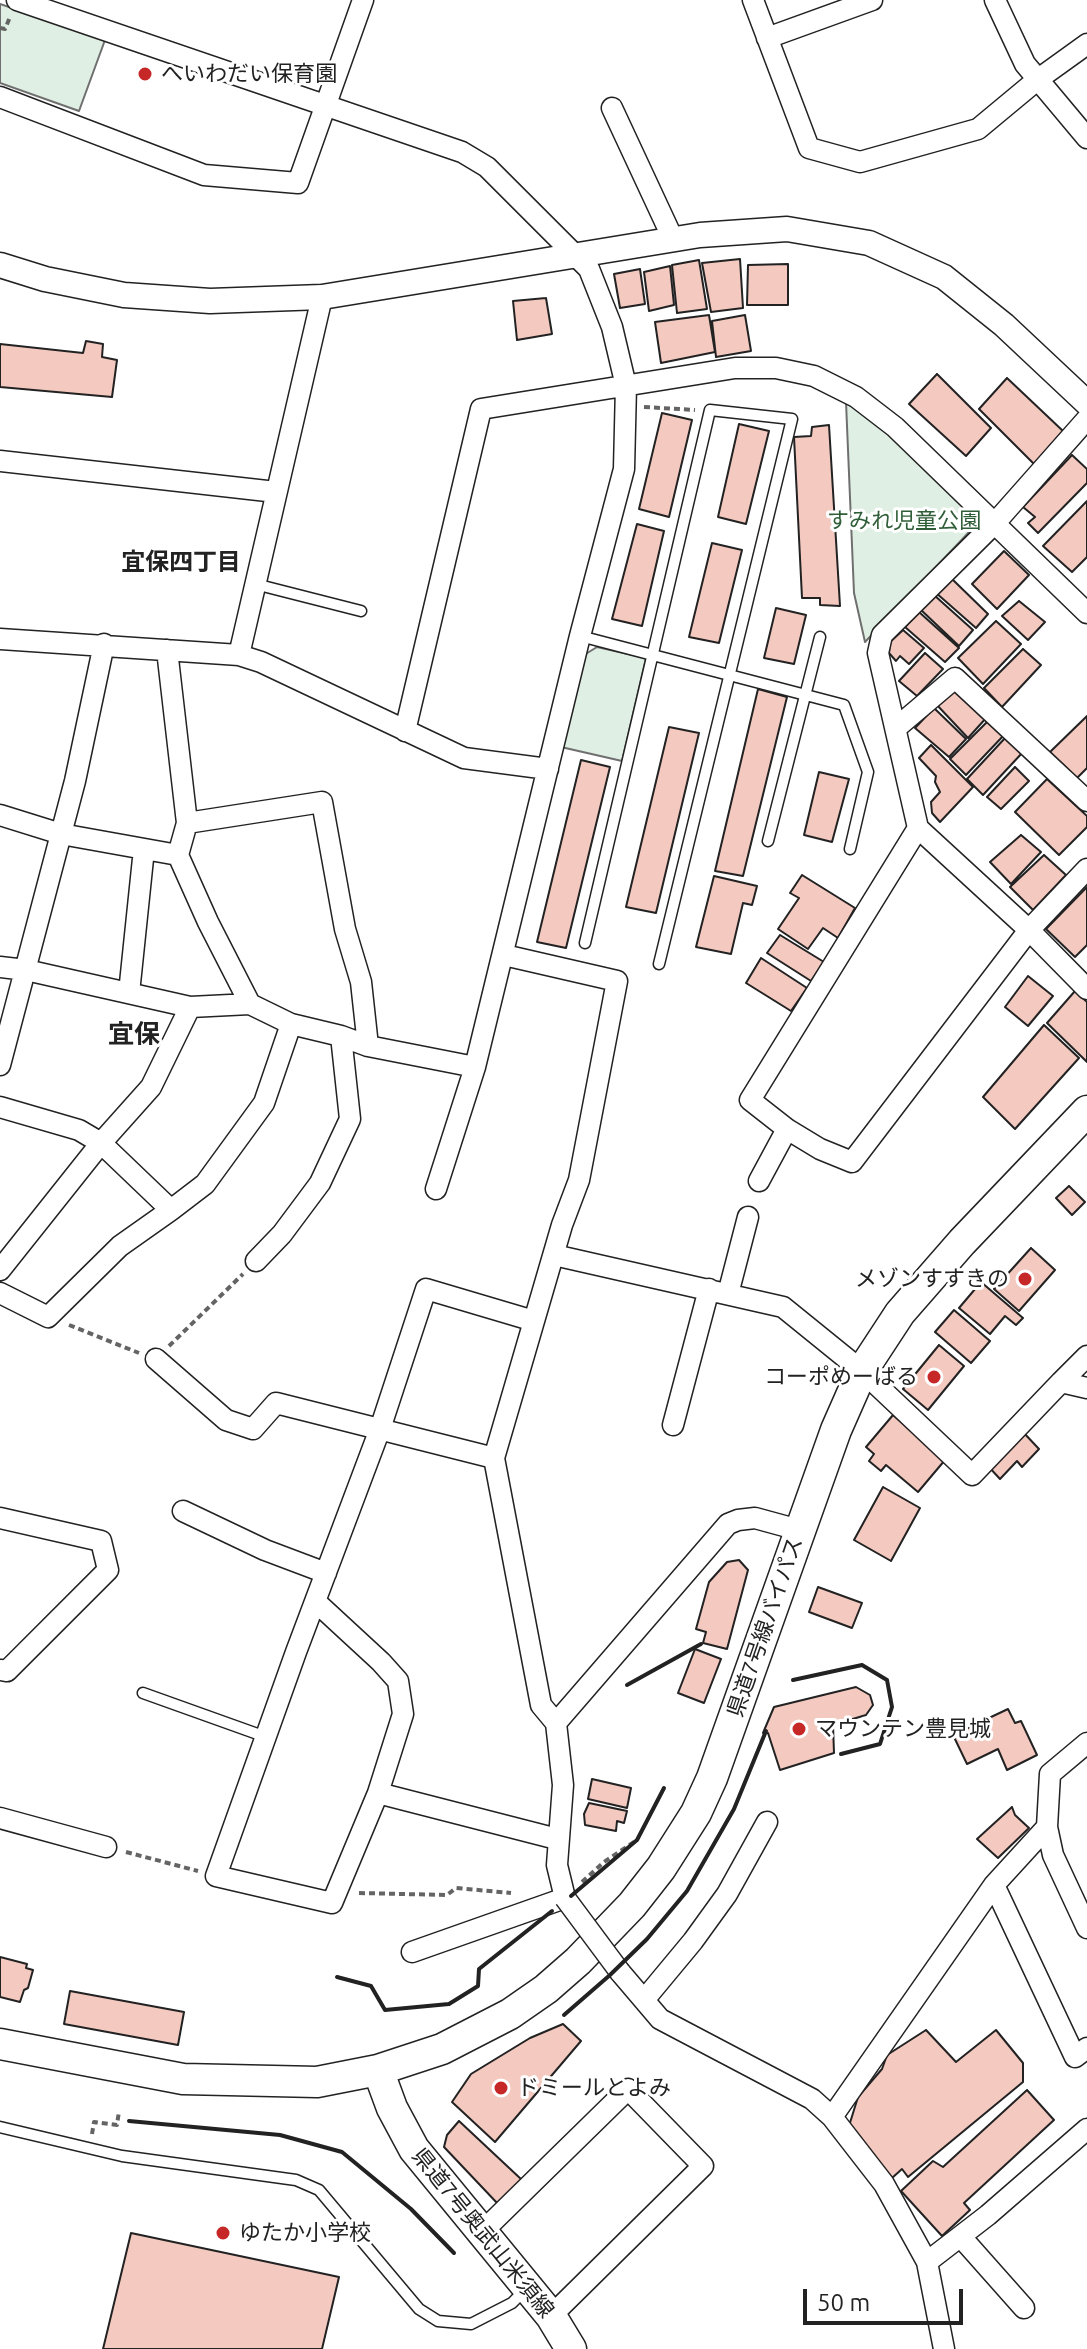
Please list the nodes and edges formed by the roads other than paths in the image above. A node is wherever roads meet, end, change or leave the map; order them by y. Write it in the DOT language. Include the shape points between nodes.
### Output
graph roads {
  1 [pos="17,0"];
  2 [pos="363,0"];
  3 [pos="753,0"];
  4 [pos="872,0"];
  5 [pos="995,0"];
  6 [pos="767,38"];
  7 [pos="1087,44"];
  8 [pos="1037,80"];
  9 [pos="0,97"];
  10 [pos="326,106"];
  11 [pos="612,108"];
  12 [pos="1087,138"];
  13 [pos="673,239"];
  14 [pos="574,255"];
  15 [pos="0,265"];
  16 [pos="322,297"];
  17 [pos="626,396"];
  18 [pos="1087,403"];
  19 [pos="1087,419"];
  20 [pos="0,461"];
  21 [pos="276,492"];
  22 [pos="995,523"];
  23 [pos="255,584"];
  24 [pos="361,611"];
  25 [pos="1087,613"];
  26 [pos="580,636"];
  27 [pos="820,637"];
  28 [pos="0,639"];
  29 [pos="104,644"];
  30 [pos="167,650"];
  31 [pos="239,655"];
  32 [pos="653,655"];
  33 [pos="730,675"];
  34 [pos="805,695"];
  35 [pos="896,728"];
  36 [pos="405,731"];
  37 [pos="548,769"];
  38 [pos="1087,801"];
  39 [pos="0,815"];
  40 [pos="187,823"];
  41 [pos="918,828"];
  42 [pos="61,834"];
  43 [pos="768,841"];
  44 [pos="144,849"];
  45 [pos="850,849"];
  46 [pos="178,855"];
  47 [pos="1087,869"];
  48 [pos="1029,930"];
  49 [pos="585,943"];
  50 [pos="504,955"];
  51 [pos="659,964"];
  52 [pos="0,967"];
  53 [pos="26,970"];
  54 [pos="1087,989"];
  55 [pos="129,993"];
  56 [pos="250,1004"];
  57 [pos="190,1007"];
  58 [pos="291,1024"];
  59 [pos="341,1036"];
  60 [pos="368,1046"];
  61 [pos="0,1065"];
  62 [pos="475,1067"];
  63 [pos="0,1107"];
  64 [pos="1087,1111"];
  65 [pos="787,1129"];
  66 [pos="101,1143"];
  67 [pos="759,1181"];
  68 [pos="436,1189"];
  69 [pos="171,1210"];
  70 [pos="748,1217"];
  71 [pos="554,1255"];
  72 [pos="256,1261"];
  73 [pos="0,1270"];
  74 [pos="718,1292"];
  75 [pos="0,1293"];
  76 [pos="534,1321"];
  77 [pos="1087,1356"];
  78 [pos="156,1359"];
  79 [pos="862,1371"];
  80 [pos="1061,1382"];
  81 [pos="1087,1388"];
  82 [pos="673,1425"];
  83 [pos="380,1429"];
  84 [pos="494,1458"];
  85 [pos="183,1511"];
  86 [pos="0,1518"];
  87 [pos="799,1530"];
  88 [pos="326,1573"];
  89 [pos="316,1602"];
  90 [pos="0,1670"];
  91 [pos="143,1693"];
  92 [pos="556,1723"];
  93 [pos="266,1737"];
  94 [pos="1087,1743"];
  95 [pos="378,1793"];
  96 [pos="0,1818"];
  97 [pos="767,1822"];
  98 [pos="1047,1827"];
  99 [pos="557,1839"];
  100 [pos="106,1847"];
  101 [pos="994,1885"];
  102 [pos="565,1898"];
  103 [pos="1087,1928"];
  104 [pos="412,1952"];
  105 [pos="644,2000"];
  106 [pos="0,2044"];
  107 [pos="1087,2048"];
  108 [pos="378,2070"];
  109 [pos="832,2117"];
  110 [pos="0,2127"];
  111 [pos="1087,2129"];
  112 [pos="483,2231"];
  113 [pos="961,2237"];
  114 [pos="927,2262"];
  115 [pos="528,2286"];
  116 [pos="1024,2308"];
  117 [pos="551,2316"];
  118 [pos="571,2349"];
  119 [pos="944,2349"];
  1 -- 10 [label="street"];
  2 -- 10 [label="street"];
  3 -- 6 [label="street"];
  4 -- 6 [label="street"];
  5 -- 8 [label="street"];
  6 -- 8 [label="street" via="809,148 860,162 978,129"];
  7 -- 8 [label="street"];
  8 -- 12 [label="street"];
  9 -- 10 [label="street" via="204,175 298,183"];
  10 -- 14 [label="street" via="462,152 487,167"];
  11 -- 13 [label="street"];
  13 -- 14 [label="street"];
  13 -- 18 [label="street" via="787,229 869,243 944,277"];
  14 -- 16 [label="street"];
  14 -- 17 [label="street" via="589,269 607,312"];
  15 -- 16 [label="street" via="124,295 210,301"];
  16 -- 21 [label="street"];
  17 -- 22 [label="street" via="735,368 776,368 814,376 856,397 895,427"];
  17 -- 26 [label="street" via="624,469"];
  17 -- 36 [label="street" via="481,409"];
  19 -- 22 [label="street"];
  20 -- 21 [label="street"];
  21 -- 23 [label="street"];
  22 -- 25 [label="street"];
  22 -- 35 [label="street" via="882,635 878,653"];
  23 -- 24 [label="lane"];
  23 -- 31 [label="street"];
  26 -- 32 [label="lane"];
  26 -- 37 [label="street"];
  27 -- 34 [label="lane"];
  28 -- 29 [label="street"];
  29 -- 30 [label="street"];
  29 -- 42 [label="street"];
  30 -- 31 [label="street"];
  30 -- 40 [label="street"];
  31 -- 36 [label="street"];
  32 -- 33 [label="lane"];
  32 -- 33 [label="lane" via="710,410 792,419"];
  32 -- 49 [label="lane"];
  33 -- 34 [label="lane"];
  33 -- 51 [label="lane"];
  34 -- 43 [label="lane"];
  34 -- 45 [label="lane" via="844,705 868,772"];
  35 -- 38 [label="street" via="955,678"];
  35 -- 41 [label="street"];
  36 -- 37 [label="street" via="464,758"];
  37 -- 50 [label="street"];
  39 -- 42 [label="street"];
  40 -- 46 [label="street"];
  40 -- 60 [label="street" via="322,802 345,929 361,982"];
  41 -- 48 [label="street"];
  41 -- 65 [label="street" via="750,1100"];
  42 -- 44 [label="street"];
  42 -- 53 [label="street"];
  44 -- 46 [label="street"];
  44 -- 55 [label="street"];
  46 -- 56 [label="street"];
  47 -- 48 [label="street"];
  48 -- 54 [label="street"];
  48 -- 65 [label="street" via="852,1162"];
  50 -- 62 [label="street"];
  50 -- 71 [label="street" via="617,981 579,1180"];
  52 -- 53 [label="street"];
  53 -- 55 [label="street"];
  53 -- 61 [label="street"];
  55 -- 57 [label="street"];
  56 -- 57 [label="street"];
  56 -- 58 [label="street"];
  57 -- 66 [label="street" via="151,1087"];
  58 -- 59 [label="street"];
  58 -- 69 [label="street" via="264,1103 205,1184"];
  59 -- 60 [label="street"];
  59 -- 72 [label="street" via="350,1119 320,1183"];
  60 -- 62 [label="street"];
  62 -- 68 [label="street"];
  63 -- 66 [label="street" via="79,1130"];
  64 -- 79 [label="main road, 県道7号線バイパス" via="900,1313"];
  65 -- 67 [label="street"];
  66 -- 69 [label="street"];
  66 -- 73 [label="street"];
  69 -- 75 [label="street" via="120,1246 48,1317"];
  70 -- 74 [label="street"];
  71 -- 74 [label="street"];
  71 -- 76 [label="street"];
  74 -- 79 [label="street" via="783,1307"];
  74 -- 82 [label="street"];
  76 -- 83 [label="street" via="426,1289"];
  76 -- 84 [label="street"];
  77 -- 80 [label="street"];
  78 -- 83 [label="street" via="226,1420 240,1425 253,1429 276,1403"];
  79 -- 80 [label="street" via="972,1475"];
  79 -- 87 [label="main road, 県道7号線バイパス"];
  80 -- 81 [label="street"];
  83 -- 84 [label="street"];
  83 -- 88 [label="street"];
  84 -- 92 [label="street" via="541,1705"];
  85 -- 88 [label="street"];
  86 -- 90 [label="street" via="101,1541 108,1570 7,1671"];
  87 -- 92 [label="street" via="755,1518 728,1524"];
  87 -- 108 [label="main road, 県道7号線バイパス" via="712,1778 696,1813 648,1885 578,1961 529,2001 442,2049"];
  88 -- 89 [label="street"];
  89 -- 93 [label="street"];
  89 -- 95 [label="street" via="398,1681 403,1714"];
  91 -- 93 [label="lane"];
  92 -- 99 [label="street" via="563,1785"];
  93 -- 95 [label="street" via="216,1876 332,1903"];
  94 -- 98 [label="street" via="1050,1774"];
  95 -- 99 [label="street"];
  96 -- 100 [label="street"];
  97 -- 105 [label="street" via="727,1894"];
  98 -- 101 [label="street"];
  98 -- 103 [label="street" via="1053,1855"];
  99 -- 102 [label="street"];
  101 -- 107 [label="street" via="1075,2057"];
  101 -- 109 [label="street"];
  102 -- 104 [label="street"];
  102 -- 105 [label="street, bridge"];
  105 -- 109 [label="street" via="660,2019 812,2099"];
  106 -- 108 [label="main road" via="183,2079 317,2082"];
  108 -- 112 [label="main road, 県道7号奥武山米須線" via="414,2149"];
  109 -- 114 [label="street" via="884,2184"];
  110 -- 115 [label="lane" via="122,2156 296,2180 319,2190 419,2309 438,2321 471,2324 512,2303"];
  111 -- 113 [label="street"];
  112 -- 115 [label="main road, 県道7号奥武山米須線"];
  112 -- 117 [label="street" via="628,2089 703,2166"];
  113 -- 114 [label="street"];
  113 -- 116 [label="street"];
  114 -- 119 [label="street"];
  115 -- 117 [label="main road, 県道7号奥武山米須線"];
  117 -- 118 [label="main road, 県道7号奥武山米須線"];
}
